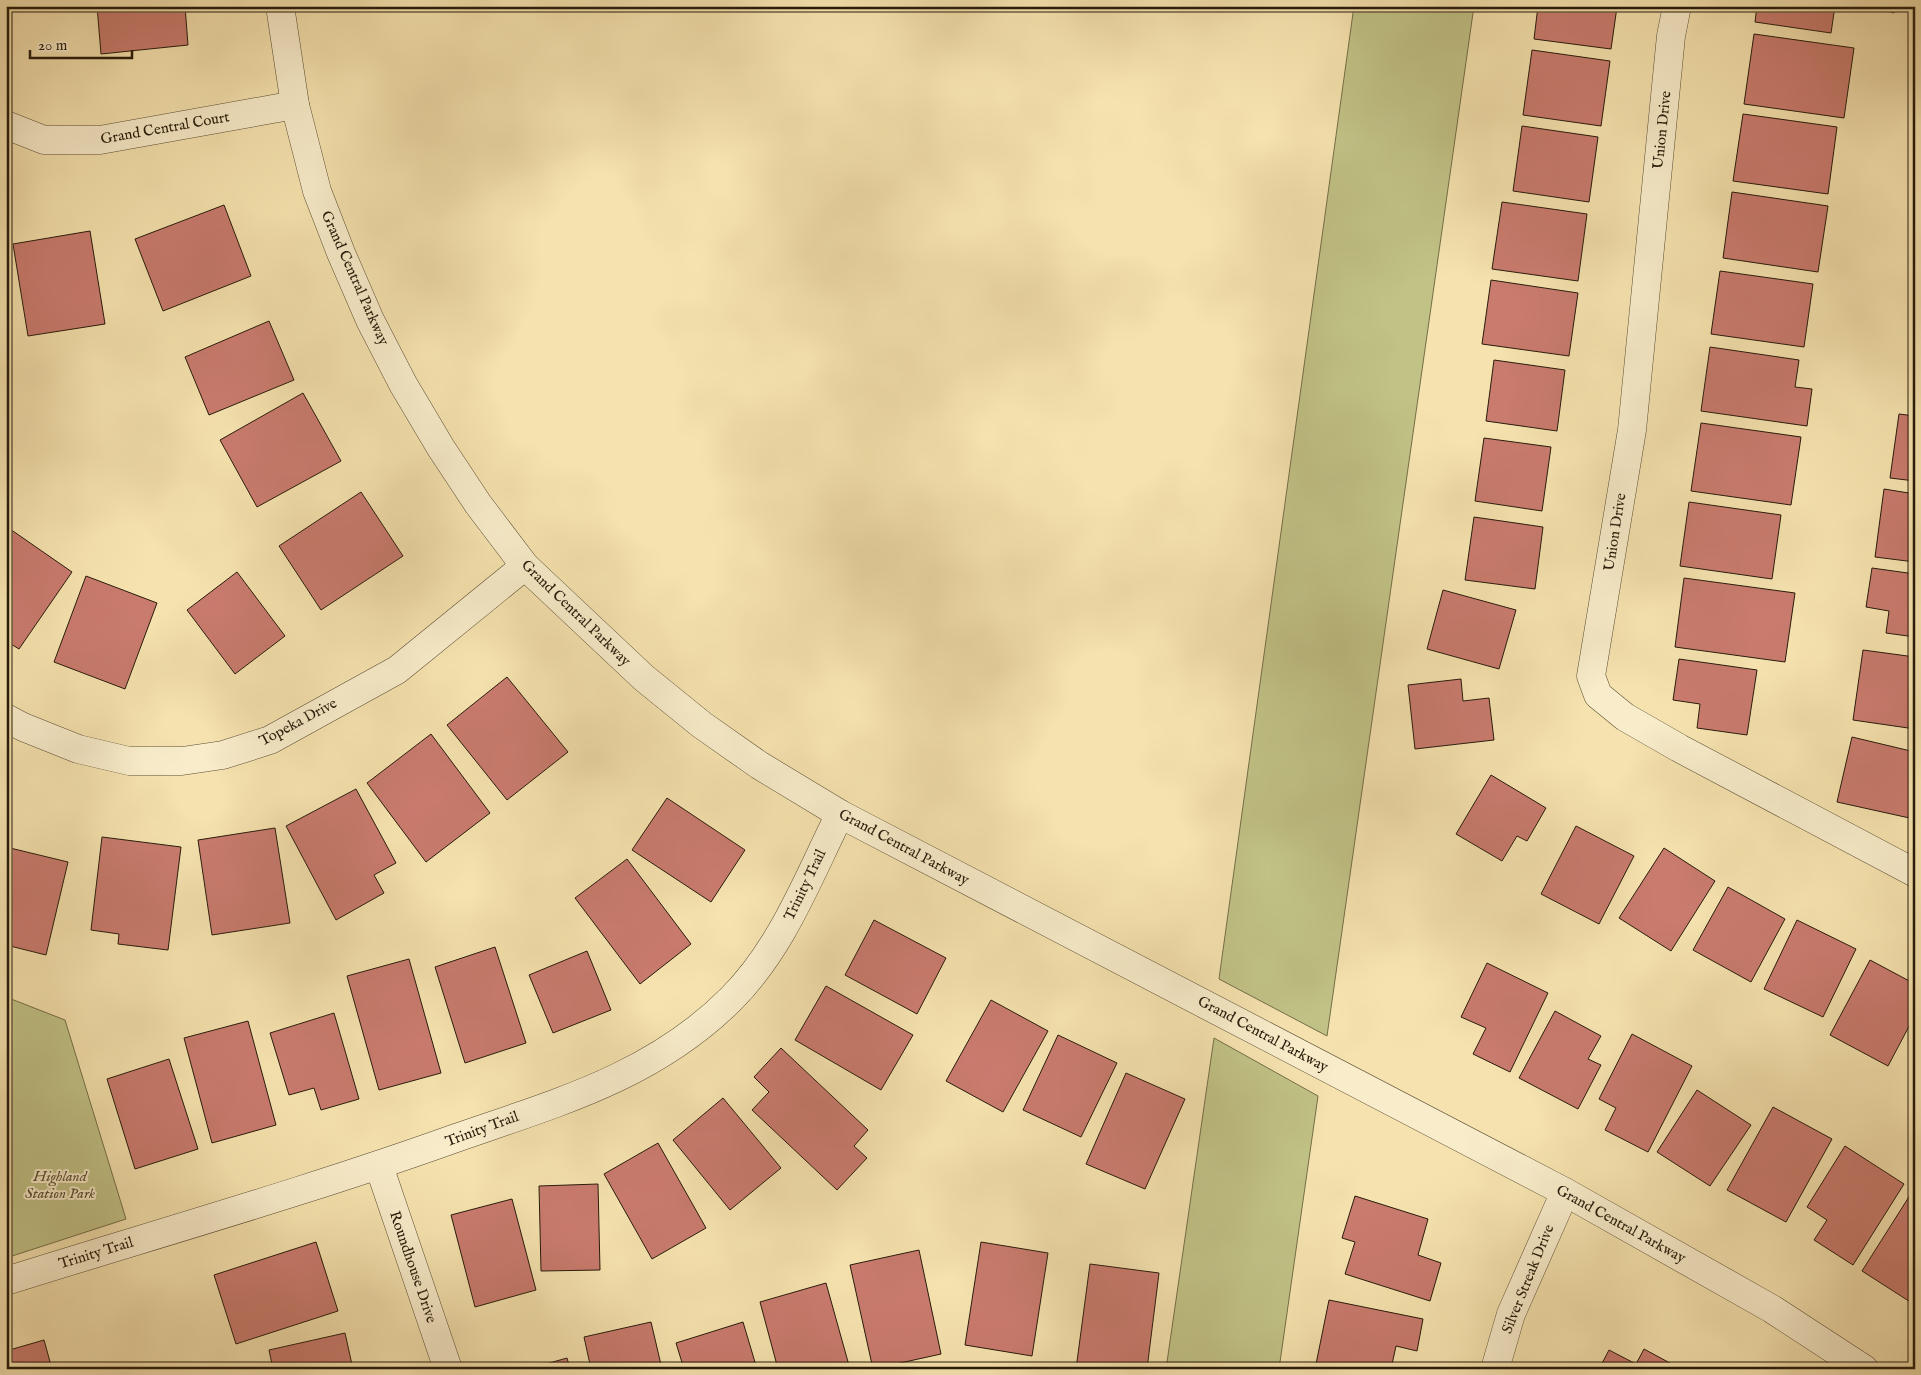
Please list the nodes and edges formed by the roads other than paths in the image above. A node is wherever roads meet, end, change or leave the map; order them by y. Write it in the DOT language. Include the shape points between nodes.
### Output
graph roads {
  1 [pos="280,6"];
  2 [pos="1677,6"];
  3 [pos="295,105"];
  4 [pos="6,125"];
  5 [pos="525,566"];
  6 [pos="6,718"];
  7 [pos="840,814"];
  8 [pos="1915,873"];
  9 [pos="379,1166"];
  10 [pos="1565,1192"];
  11 [pos="6,1281"];
  12 [pos="448,1369"];
  13 [pos="1495,1369"];
  14 [pos="1864,1369"];
  1 -- 3 [label="street, Grand Central Parkway"];
  2 -- 8 [label="street, Union Drive" via="1671,36 1632,430 1591,676 1598,695 1625,717"];
  3 -- 4 [label="street, Grand Central Court" via="100,140 44,140"];
  3 -- 5 [label="street, Grand Central Parkway" via="317,191 370,320 441,448"];
  5 -- 6 [label="street, Topeka Drive" via="397,670 270,740 223,756 182,761 129,761 78,749"];
  5 -- 7 [label="street, Grand Central Parkway" via="644,678 702,725 759,765"];
  7 -- 9 [label="street, Trinity Trail" via="786,925 757,970 702,1024 634,1070 592,1090"];
  7 -- 10 [label="street, Grand Central Parkway"];
  9 -- 11 [label="street, Trinity Trail"];
  9 -- 12 [label="street, Roundhouse Drive"];
  10 -- 13 [label="street, Silver Streak Drive" via="1511,1314"];
  10 -- 14 [label="street, Grand Central Parkway" via="1772,1309"];
}
